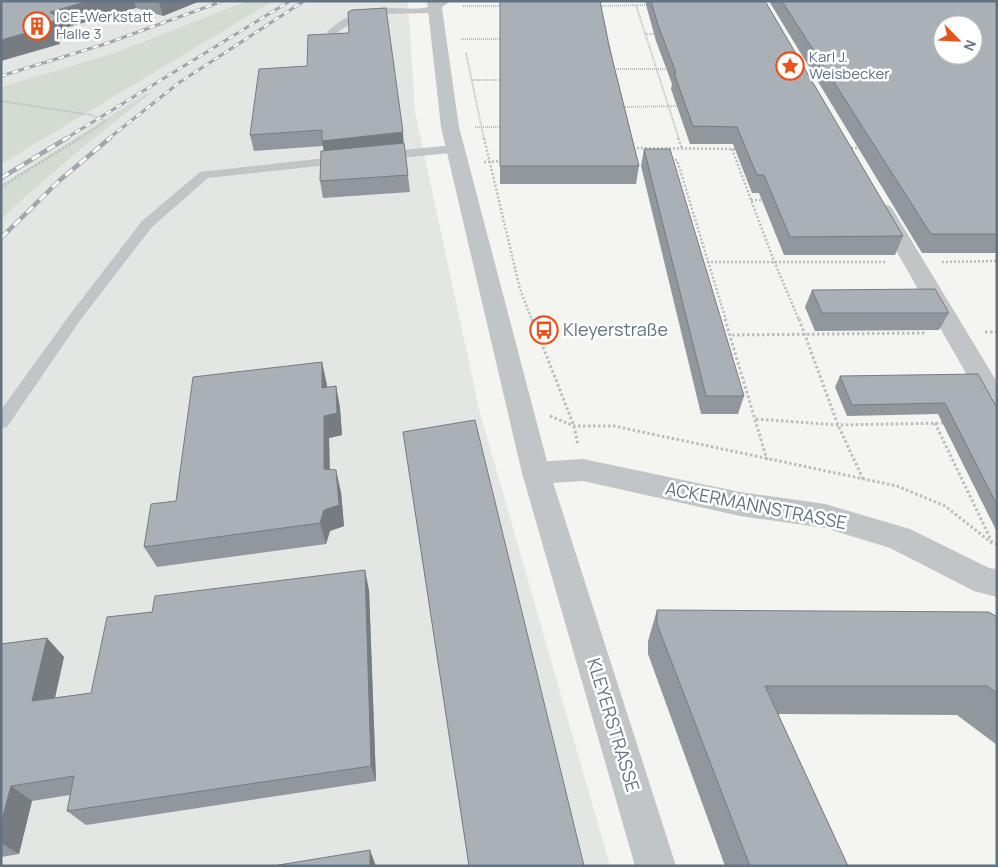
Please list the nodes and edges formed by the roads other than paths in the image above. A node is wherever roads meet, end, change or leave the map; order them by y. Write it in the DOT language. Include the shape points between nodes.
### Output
graph roads {
  1 [pos="442,4"];
  2 [pos="387,6"];
  3 [pos="332,32"];
  4 [pos="457,155"];
  5 [pos="872,191"];
  6 [pos="997,405"];
  7 [pos="1,423"];
  8 [pos="536,473"];
  9 [pos="993,589"];
  10 [pos="656,866"];
  1 -- 2 [label="lane"];
  1 -- 4 [label="street, KLEYERSTRASSE" via="439,40 450,127"];
  2 -- 3 [label="lane" via="353,18"];
  4 -- 7 [label="lane" via="363,158 204,175 147,224 76,316"];
  4 -- 8 [label="street, KLEYERSTRASSE"];
  5 -- 6 [label="street"];
  8 -- 9 [label="street, ACKERMANNSTRASSE" via="583,470 740,504 825,516 899,538"];
  8 -- 10 [label="street, KLEYERSTRASSE"];
}
